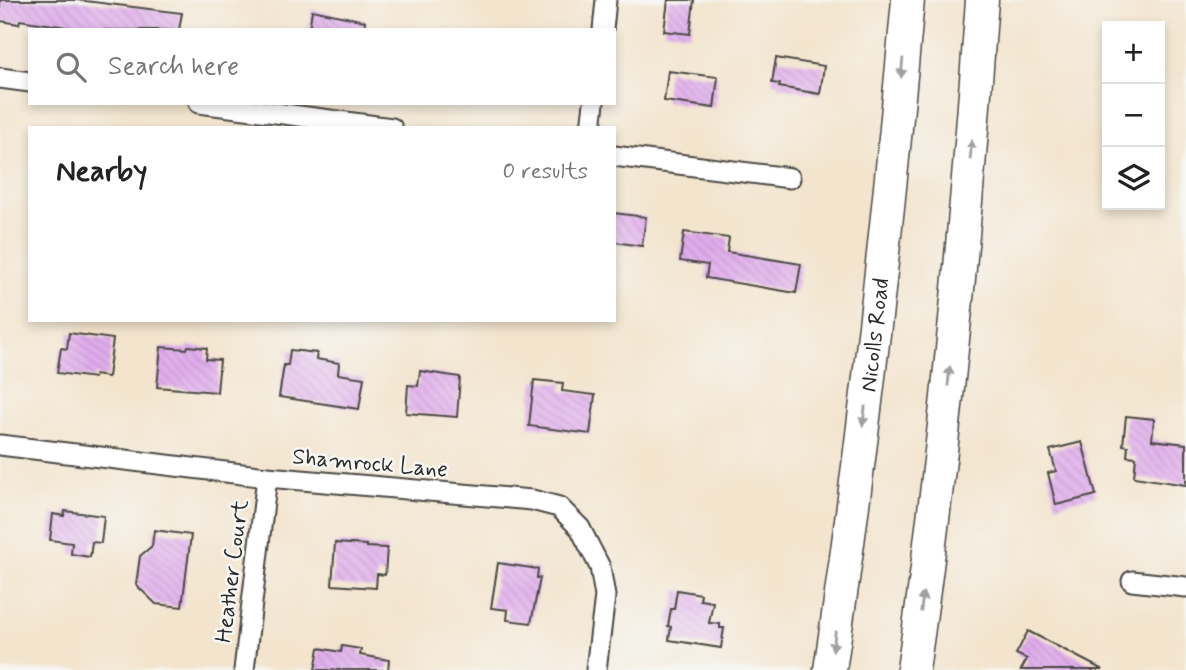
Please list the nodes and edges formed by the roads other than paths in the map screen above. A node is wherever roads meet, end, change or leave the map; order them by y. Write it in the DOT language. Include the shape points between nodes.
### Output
graph roads {
  1 [pos="606,0"];
  2 [pos="908,0"];
  3 [pos="982,0"];
  4 [pos="603,28"];
  5 [pos="0,78"];
  6 [pos="28,82"];
  7 [pos="214,105"];
  8 [pos="594,105"];
  9 [pos="377,126"];
  10 [pos="591,126"];
  11 [pos="616,156"];
  12 [pos="790,178"];
  13 [pos="0,445"];
  14 [pos="267,477"];
  15 [pos="1132,581"];
  16 [pos="1186,587"];
  17 [pos="244,670"];
  18 [pos="596,670"];
  19 [pos="830,670"];
  20 [pos="913,670"];
  1 -- 4 [label="street"];
  2 -- 19 [label="highway, Nicolls Road, one-way" via="878,296"];
  20 -- 3 [label="highway, one-way" via="956,306"];
  5 -- 6 [label="street"];
  7 -- 9 [label="street"];
  8 -- 10 [label="street"];
  11 -- 12 [label="street"];
  13 -- 14 [label="street, Shamrock Lane"];
  14 -- 17 [label="street, Heather Court"];
  14 -- 18 [label="street, Shamrock Lane" via="532,500 559,507 580,528 600,567 605,596"];
  15 -- 16 [label="street"];
}
